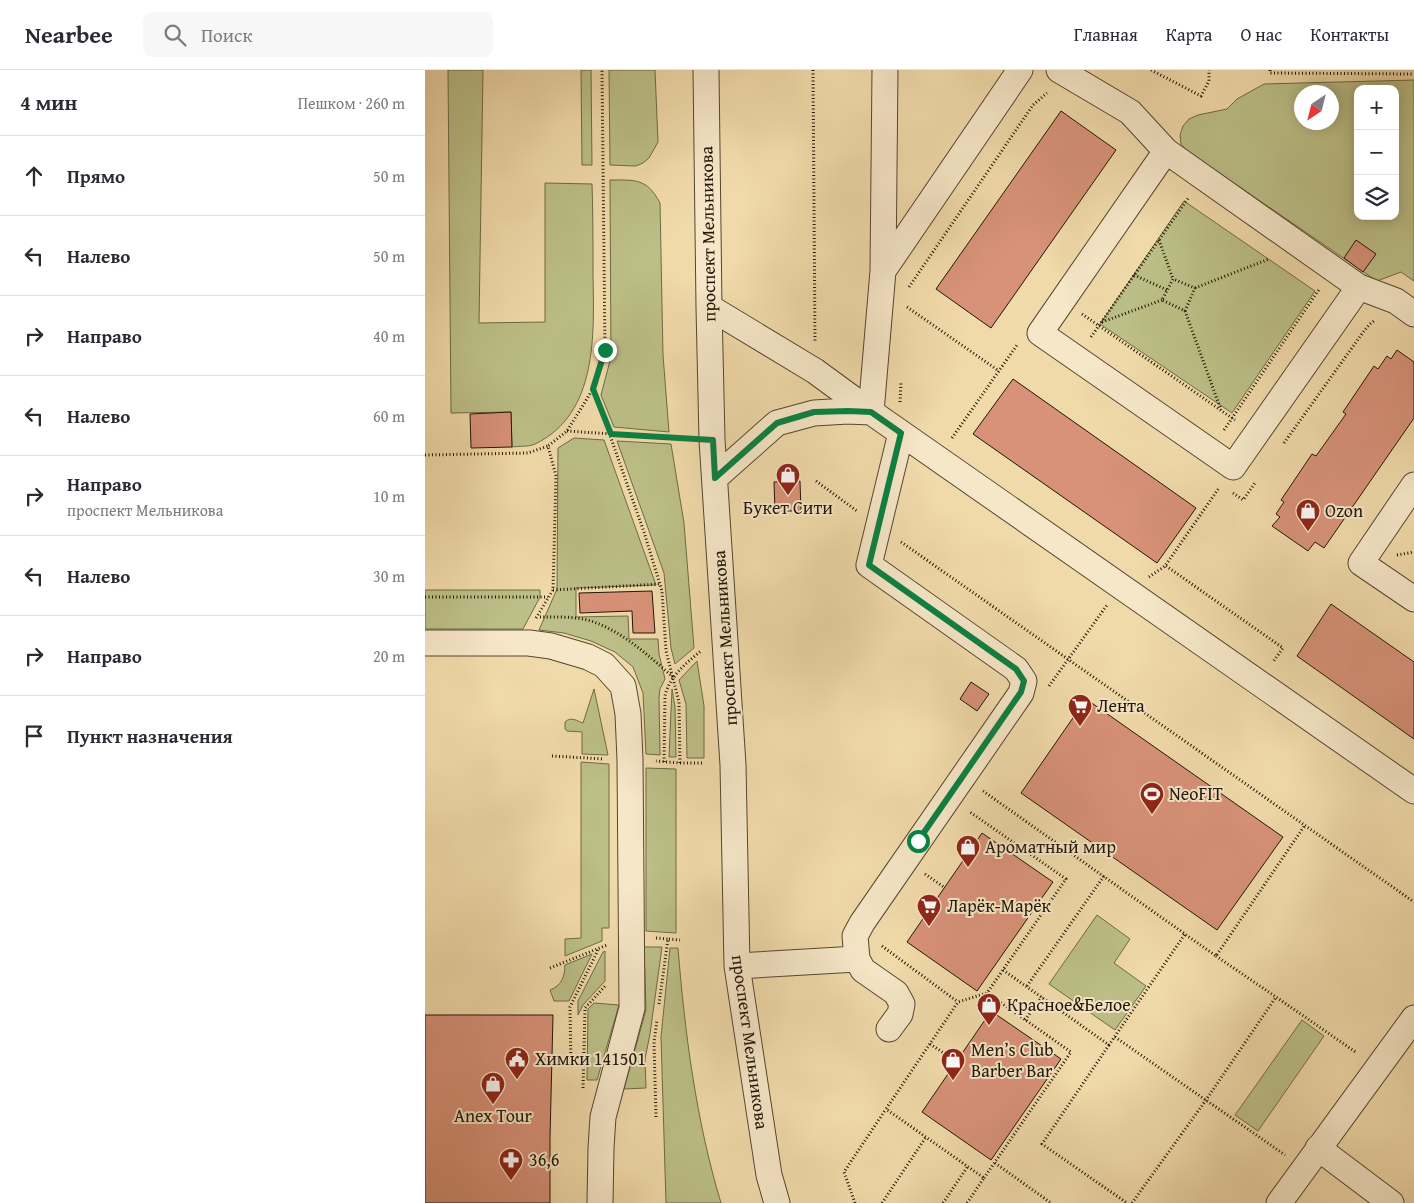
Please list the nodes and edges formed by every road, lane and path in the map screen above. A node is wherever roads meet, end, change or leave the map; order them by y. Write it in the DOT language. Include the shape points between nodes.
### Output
graph roads {
  1 [pos="602,70"];
  2 [pos="706,70"];
  3 [pos="813,70"];
  4 [pos="885,70"];
  5 [pos="1020,70"];
  6 [pos="1059,70"];
  7 [pos="1151,70"];
  8 [pos="1209,70"];
  9 [pos="1270,70"];
  10 [pos="1159,72"];
  11 [pos="1367,72"];
  12 [pos="1414,74"];
  13 [pos="1166,151"];
  14 [pos="1203,177"];
  15 [pos="1159,240"];
  16 [pos="1269,259"];
  17 [pos="1334,269"];
  18 [pos="883,271"];
  19 [pos="1134,275"];
  20 [pos="1173,278"];
  21 [pos="1359,286"];
  22 [pos="1195,288"];
  23 [pos="1167,290"];
  24 [pos="1162,300"];
  25 [pos="1062,301"];
  26 [pos="709,307"];
  27 [pos="907,307"];
  28 [pos="1185,311"];
  29 [pos="1414,314"];
  30 [pos="1383,318"];
  31 [pos="1099,324"];
  32 [pos="1017,345"];
  33 [pos="1076,358"];
  34 [pos="815,371"];
  35 [pos="999,371"];
  36 [pos="593,389"];
  37 [pos="1221,410"];
  38 [pos="871,412"];
  39 [pos="1232,417"];
  40 [pos="567,431"];
  41 [pos="901,433"];
  42 [pos="611,434"];
  43 [pos="1256,434"];
  44 [pos="713,440"];
  45 [pos="948,443"];
  46 [pos="1283,444"];
  47 [pos="548,446"];
  48 [pos="1209,451"];
  49 [pos="425,456"];
  50 [pos="1260,476"];
  51 [pos="715,478"];
  52 [pos="816,481"];
  53 [pos="1221,485"];
  54 [pos="1414,485"];
  55 [pos="1243,500"];
  56 [pos="879,526"];
  57 [pos="1165,566"];
  58 [pos="660,584"];
  59 [pos="1120,587"];
  60 [pos="553,590"];
  61 [pos="425,597"];
  62 [pos="549,597"];
  63 [pos="1414,599"];
  64 [pos="533,623"];
  65 [pos="725,632"];
  66 [pos="425,643"];
  67 [pos="1067,659"];
  68 [pos="1273,663"];
  69 [pos="673,678"];
  70 [pos="1045,692"];
  71 [pos="552,756"];
  72 [pos="612,759"];
  73 [pos="655,761"];
  74 [pos="664,762"];
  75 [pos="681,763"];
  76 [pos="704,763"];
  77 [pos="979,788"];
  78 [pos="1414,791"];
  79 [pos="964,808"];
  80 [pos="1305,825"];
  81 [pos="921,871"];
  82 [pos="1104,876"];
  83 [pos="945,888"];
  84 [pos="1414,902"];
  85 [pos="1185,934"];
  86 [pos="680,940"];
  87 [pos="612,942"];
  88 [pos="880,945"];
  89 [pos="599,948"];
  90 [pos="1217,956"];
  91 [pos="857,959"];
  92 [pos="737,966"];
  93 [pos="550,968"];
  94 [pos="1003,970"];
  95 [pos="611,978"];
  96 [pos="1027,986"];
  97 [pos="987,993"];
  98 [pos="1041,996"];
  99 [pos="1276,997"];
  100 [pos="958,1002"];
  101 [pos="659,1004"];
  102 [pos="658,1014"];
  103 [pos="1414,1018"];
  104 [pos="1025,1020"];
  105 [pos="889,1030"];
  106 [pos="1115,1037"];
  107 [pos="930,1044"];
  108 [pos="1109,1045"];
  109 [pos="957,1061"];
  110 [pos="571,1066"];
  111 [pos="1378,1067"];
  112 [pos="583,1090"];
  113 [pos="1206,1100"];
  114 [pos="886,1109"];
  115 [pos="656,1117"];
  116 [pos="926,1137"];
  117 [pos="1318,1148"];
  118 [pos="995,1163"];
  119 [pos="968,1166"];
  120 [pos="1303,1168"];
  121 [pos="984,1178"];
  122 [pos="600,1203"];
  123 [pos="777,1203"];
  124 [pos="855,1203"];
  125 [pos="882,1203"];
  126 [pos="943,1203"];
  127 [pos="967,1203"];
  128 [pos="1051,1203"];
  129 [pos="1127,1203"];
  130 [pos="1132,1203"];
  131 [pos="1279,1203"];
  132 [pos="1391,1203"];
  1 -- 36 [label="path" via="605,350"];
  2 -- 26 [label="street, проспект Мельникова"];
  3 -- 34 [label="path"];
  4 -- 18 [label="street"];
  5 -- 18 [label="street"];
  6 -- 13 [label="street" via="1131,112"];
  7 -- 10 [label="path"];
  8 -- 10 [label="path" via="1209,81 1201,96"];
  9 -- 11 [label="path" via="1270,73"];
  11 -- 12 [label="path"];
  13 -- 14 [label="street"];
  13 -- 25 [label="street"];
  14 -- 15 [label="path"];
  14 -- 17 [label="street"];
  15 -- 19 [label="path"];
  15 -- 20 [label="path"];
  16 -- 22 [label="path"];
  17 -- 21 [label="street"];
  17 -- 39 [label="path"];
  18 -- 38 [label="street"];
  19 -- 23 [label="path"];
  19 -- 31 [label="path"];
  20 -- 22 [label="path"];
  20 -- 23 [label="path"];
  21 -- 29 [label="street" via="1396,301"];
  21 -- 43 [label="street"];
  22 -- 28 [label="path"];
  23 -- 24 [label="path"];
  24 -- 28 [label="path"];
  24 -- 31 [label="path"];
  25 -- 31 [label="path"];
  25 -- 33 [label="street" via="1040,333"];
  26 -- 34 [label="street"];
  26 -- 44 [label="street, проспект Мельникова"];
  27 -- 35 [label="path"];
  28 -- 37 [label="path"];
  30 -- 46 [label="path" via="1364,331"];
  31 -- 33 [label="path"];
  31 -- 37 [label="path"];
  32 -- 35 [label="path"];
  33 -- 48 [label="street"];
  34 -- 38 [label="street"];
  35 -- 45 [label="path"];
  36 -- 40 [label="path"];
  36 -- 42 [label="path"];
  37 -- 39 [label="path"];
  38 -- 41 [label="street"];
  38 -- 51 [label="street" via="814,412 777,423"];
  39 -- 43 [label="path"];
  39 -- 48 [label="path"];
  40 -- 42 [label="path"];
  40 -- 47 [label="path"];
  41 -- 56 [label="street"];
  41 -- 59 [label="street"];
  42 -- 44 [label="path"];
  42 -- 58 [label="path"];
  43 -- 48 [label="street" via="1233,467"];
  44 -- 51 [label="street, проспект Мельникова"];
  47 -- 49 [label="path" via="528,453"];
  47 -- 60 [label="path" via="556,476"];
  50 -- 55 [label="path"];
  51 -- 65 [label="street, проспект Мельникова"];
  52 -- 56 [label="path"];
  53 -- 57 [label="path"];
  54 -- 63 [label="street" via="1361,563"];
  56 -- 67 [label="path"];
  56 -- 91 [label="street" via="869,565 1016,669 1024,681 1021,692 862,923 855,936"];
  57 -- 59 [label="path" via="1144,580"];
  57 -- 68 [label="path" via="1283,648"];
  58 -- 60 [label="path"];
  58 -- 69 [label="path" via="666,651"];
  59 -- 67 [label="path"];
  59 -- 78 [label="street"];
  60 -- 62 [label="path"];
  61 -- 62 [label="path"];
  62 -- 64 [label="path"];
  65 -- 69 [label="path"];
  65 -- 92 [label="street, проспект Мельникова" via="733,765"];
  66 -- 122 [label="street" via="551,646 604,665 623,686 630,760 632,1008 603,1117"];
  67 -- 70 [label="path"];
  67 -- 80 [label="path"];
  69 -- 74 [label="path" via="665,696"];
  69 -- 75 [label="path" via="679,702"];
  71 -- 72 [label="path"];
  73 -- 74 [label="path"];
  74 -- 75 [label="path"];
  75 -- 76 [label="path"];
  77 -- 82 [label="path"];
  79 -- 94 [label="path" via="1065,880"];
  80 -- 84 [label="path"];
  80 -- 90 [label="path"];
  81 -- 83 [label="path"];
  82 -- 85 [label="path"];
  82 -- 96 [label="path"];
  85 -- 90 [label="path"];
  85 -- 106 [label="path"];
  86 -- 101 [label="path" via="668,939"];
  87 -- 89 [label="path"];
  88 -- 100 [label="path"];
  89 -- 93 [label="path"];
  89 -- 110 [label="path" via="570,1007"];
  90 -- 99 [label="path"];
  91 -- 92 [label="street"];
  91 -- 105 [label="street" via="863,970 896,994 902,1004 900,1014"];
  92 -- 123 [label="street, проспект Мельникова" via="769,1175"];
  94 -- 96 [label="path"];
  94 -- 97 [label="path"];
  95 -- 112 [label="path" via="585,1008"];
  96 -- 98 [label="path"];
  97 -- 100 [label="path"];
  97 -- 104 [label="path"];
  98 -- 104 [label="path"];
  98 -- 108 [label="path"];
  99 -- 111 [label="path"];
  99 -- 113 [label="path"];
  100 -- 107 [label="path"];
  102 -- 115 [label="path" via="654,1042"];
  103 -- 111 [label="street"];
  104 -- 118 [label="path" via="1071,1052"];
  106 -- 108 [label="path"];
  106 -- 113 [label="path"];
  107 -- 109 [label="path"];
  107 -- 114 [label="path"];
  108 -- 129 [label="path" via="1042,1144"];
  111 -- 117 [label="street"];
  113 -- 120 [label="path"];
  113 -- 130 [label="path"];
  114 -- 116 [label="path"];
  114 -- 124 [label="path" via="844,1172"];
  116 -- 119 [label="path"];
  116 -- 125 [label="path"];
  117 -- 120 [label="street"];
  117 -- 132 [label="street"];
  118 -- 121 [label="path"];
  118 -- 128 [label="path"];
  119 -- 121 [label="path"];
  119 -- 126 [label="path"];
  120 -- 131 [label="street"];
  121 -- 127 [label="path"];
}
